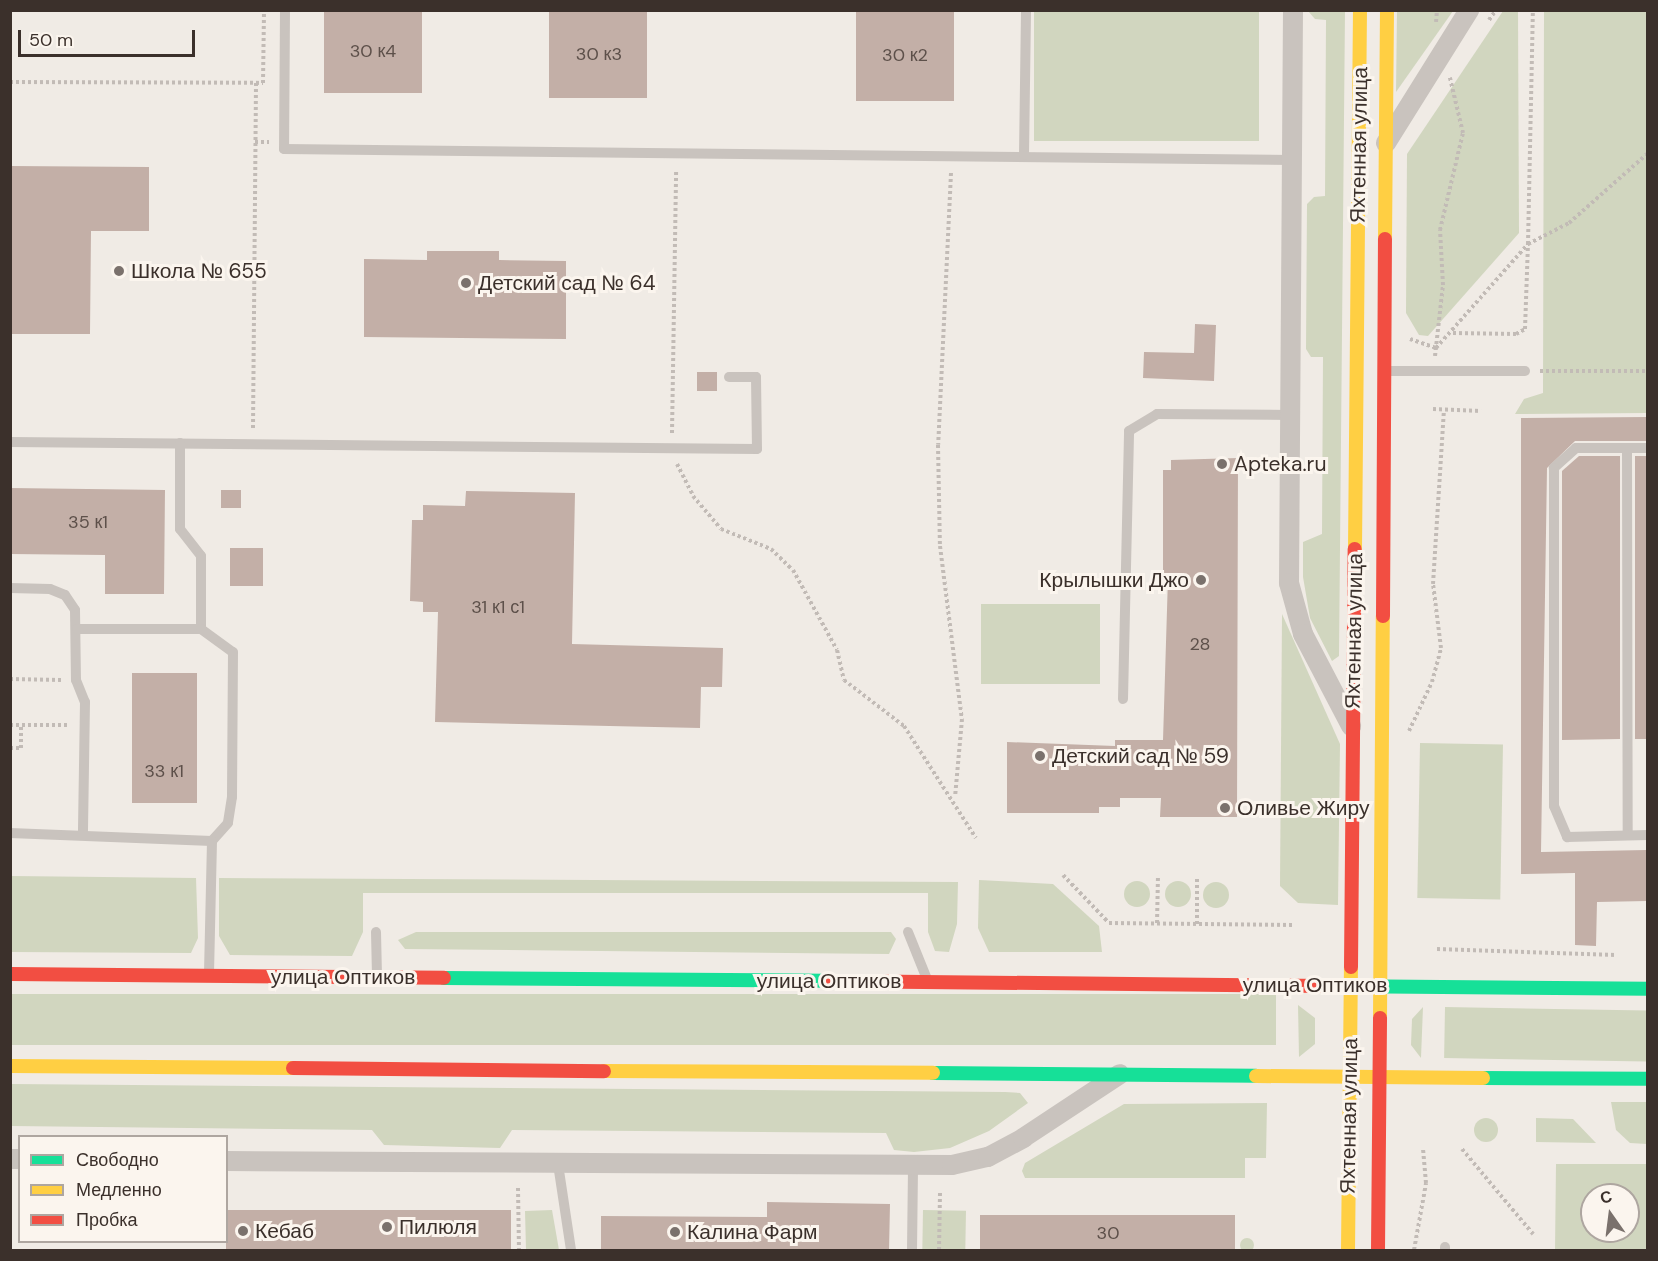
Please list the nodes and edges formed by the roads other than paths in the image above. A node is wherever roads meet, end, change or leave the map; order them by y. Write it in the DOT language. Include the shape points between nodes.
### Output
graph roads {
  1 [pos="285,10"];
  2 [pos="1026,10"];
  3 [pos="1293,10"];
  4 [pos="1360,10"];
  5 [pos="1387,10"];
  6 [pos="1469,10"];
  7 [pos="1386,143"];
  8 [pos="1024,155"];
  9 [pos="1292,160"];
  10 [pos="1384,371"];
  11 [pos="1525,371"];
  12 [pos="729,377"];
  13 [pos="1290,415"];
  14 [pos="10,442"];
  15 [pos="180,443"];
  16 [pos="1627,448"];
  17 [pos="1647,448"];
  18 [pos="10,588"];
  19 [pos="77,629"];
  20 [pos="201,629"];
  21 [pos="1123,699"];
  22 [pos="1353,730"];
  23 [pos="10,833"];
  24 [pos="83,833"];
  25 [pos="1628,835"];
  26 [pos="1647,835"];
  27 [pos="212,841"];
  28 [pos="908,932"];
  29 [pos="376,933"];
  30 [pos="10,974"];
  31 [pos="209,976"];
  32 [pos="377,978"];
  33 [pos="928,982"];
  34 [pos="1350,985"];
  35 [pos="1380,985"];
  36 [pos="1647,989"];
  37 [pos="10,1066"];
  38 [pos="1120,1073"];
  39 [pos="1349,1075"];
  40 [pos="1380,1075"];
  41 [pos="1647,1078"];
  42 [pos="228,1161"];
  43 [pos="558,1164"];
  44 [pos="914,1167"];
  45 [pos="572,1251"];
  46 [pos="912,1251"];
  47 [pos="1348,1251"];
  48 [pos="1378,1251"];
  1 -- 8 [label="lane" via="284,150"];
  2 -- 8 [label="lane"];
  3 -- 9 [label="street"];
  4 -- 22 [label="street, Яхтенная улица"];
  5 -- 7 [label="street, Яхтенная улица"];
  6 -- 7 [label="street"];
  7 -- 10 [label="street, Яхтенная улица"];
  8 -- 9 [label="lane"];
  9 -- 13 [label="street"];
  10 -- 11 [label="lane"];
  10 -- 35 [label="street, Яхтенная улица"];
  12 -- 15 [label="lane" via="756,377 757,449"];
  13 -- 21 [label="lane" via="1157,414 1129,431"];
  13 -- 22 [label="street" via="1289,583 1303,634"];
  14 -- 15 [label="lane"];
  15 -- 20 [label="lane" via="180,529 201,556"];
  16 -- 17 [label="lane"];
  16 -- 25 [label="lane"];
  16 -- 25 [label="lane" via="1576,448 1554,468 1554,806 1567,837"];
  18 -- 19 [label="lane" via="50,589 65,595"];
  19 -- 20 [label="lane"];
  19 -- 24 [label="lane" via="76,680 85,702"];
  20 -- 27 [label="lane" via="233,652 232,797 228,823"];
  22 -- 34 [label="street, Яхтенная улица"];
  23 -- 24 [label="lane"];
  24 -- 27 [label="lane" via="114,840"];
  25 -- 26 [label="lane"];
  27 -- 31 [label="lane"];
  28 -- 33 [label="lane"];
  29 -- 32 [label="lane"];
  30 -- 31 [label="street, улица Оптиков"];
  31 -- 32 [label="street, улица Оптиков"];
  32 -- 33 [label="street, улица Оптиков"];
  33 -- 34 [label="street, улица Оптиков"];
  34 -- 35 [label="street, улица Оптиков"];
  34 -- 39 [label="street, Яхтенная улица"];
  35 -- 36 [label="street, улица Оптиков"];
  35 -- 40 [label="street, Яхтенная улица"];
  37 -- 38 [label="street"];
  38 -- 39 [label="street"];
  38 -- 44 [label="street" via="988,1157"];
  39 -- 40 [label="street"];
  39 -- 47 [label="street, Яхтенная улица"];
  40 -- 41 [label="street"];
  40 -- 48 [label="street, Яхтенная улица"];
  42 -- 43 [label="street"];
  43 -- 44 [label="street"];
  43 -- 45 [label="lane"];
  44 -- 46 [label="lane"];
}
